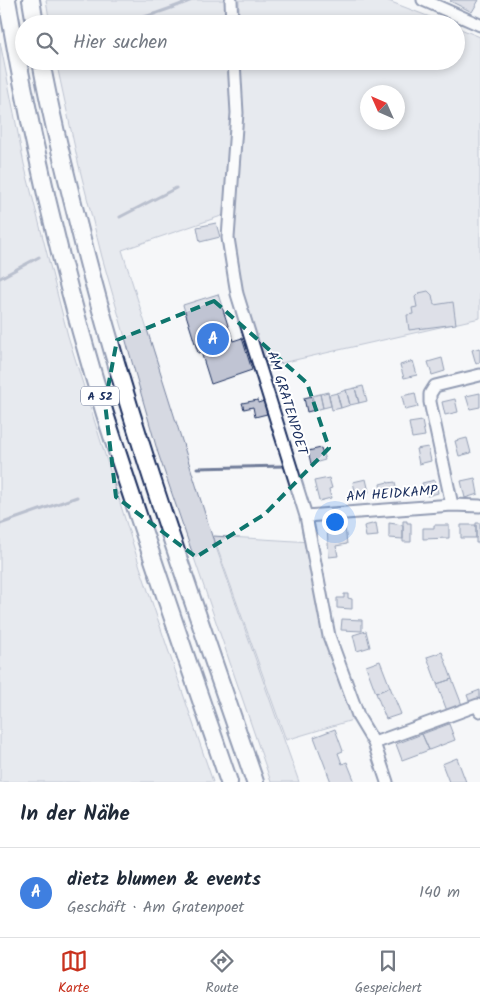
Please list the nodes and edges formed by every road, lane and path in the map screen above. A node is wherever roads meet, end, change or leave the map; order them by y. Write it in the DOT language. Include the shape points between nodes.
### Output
graph roads {
  1 [pos="7,0"];
  2 [pos="31,0"];
  3 [pos="231,0"];
  4 [pos="423,0"];
  5 [pos="34,15"];
  6 [pos="232,15"];
  7 [pos="459,15"];
  8 [pos="465,18"];
  9 [pos="480,24"];
  10 [pos="15,46"];
  11 [pos="19,70"];
  12 [pos="43,70"];
  13 [pos="235,70"];
  14 [pos="480,375"];
  15 [pos="452,505"];
  16 [pos="480,506"];
  17 [pos="306,516"];
  18 [pos="480,711"];
  19 [pos="374,743"];
  20 [pos="229,782"];
  21 [pos="255,782"];
  22 [pos="387,782"];
  1 -- 10 [label="highway, A 52"];
  2 -- 5 [label="highway"];
  3 -- 6 [label="street"];
  4 -- 7 [label="street"];
  8 -- 9 [label="street"];
  11 -- 20 [label="highway, A 52" via="44,188 105,412"];
  12 -- 21 [label="highway, A 52" via="91,274 129,406"];
  13 -- 17 [label="street, AM GRATENPOET" via="237,112 228,238 237,294"];
  14 -- 15 [label="street" via="436,386 430,394"];
  15 -- 16 [label="street, AM HEIDKAMP"];
  15 -- 17 [label="street, AM HEIDKAMP"];
  17 -- 19 [label="street, AM GRATENPOET" via="329,636 359,718"];
  18 -- 19 [label="street" via="478,705"];
  19 -- 22 [label="street, AM GRATENPOET"];
}
